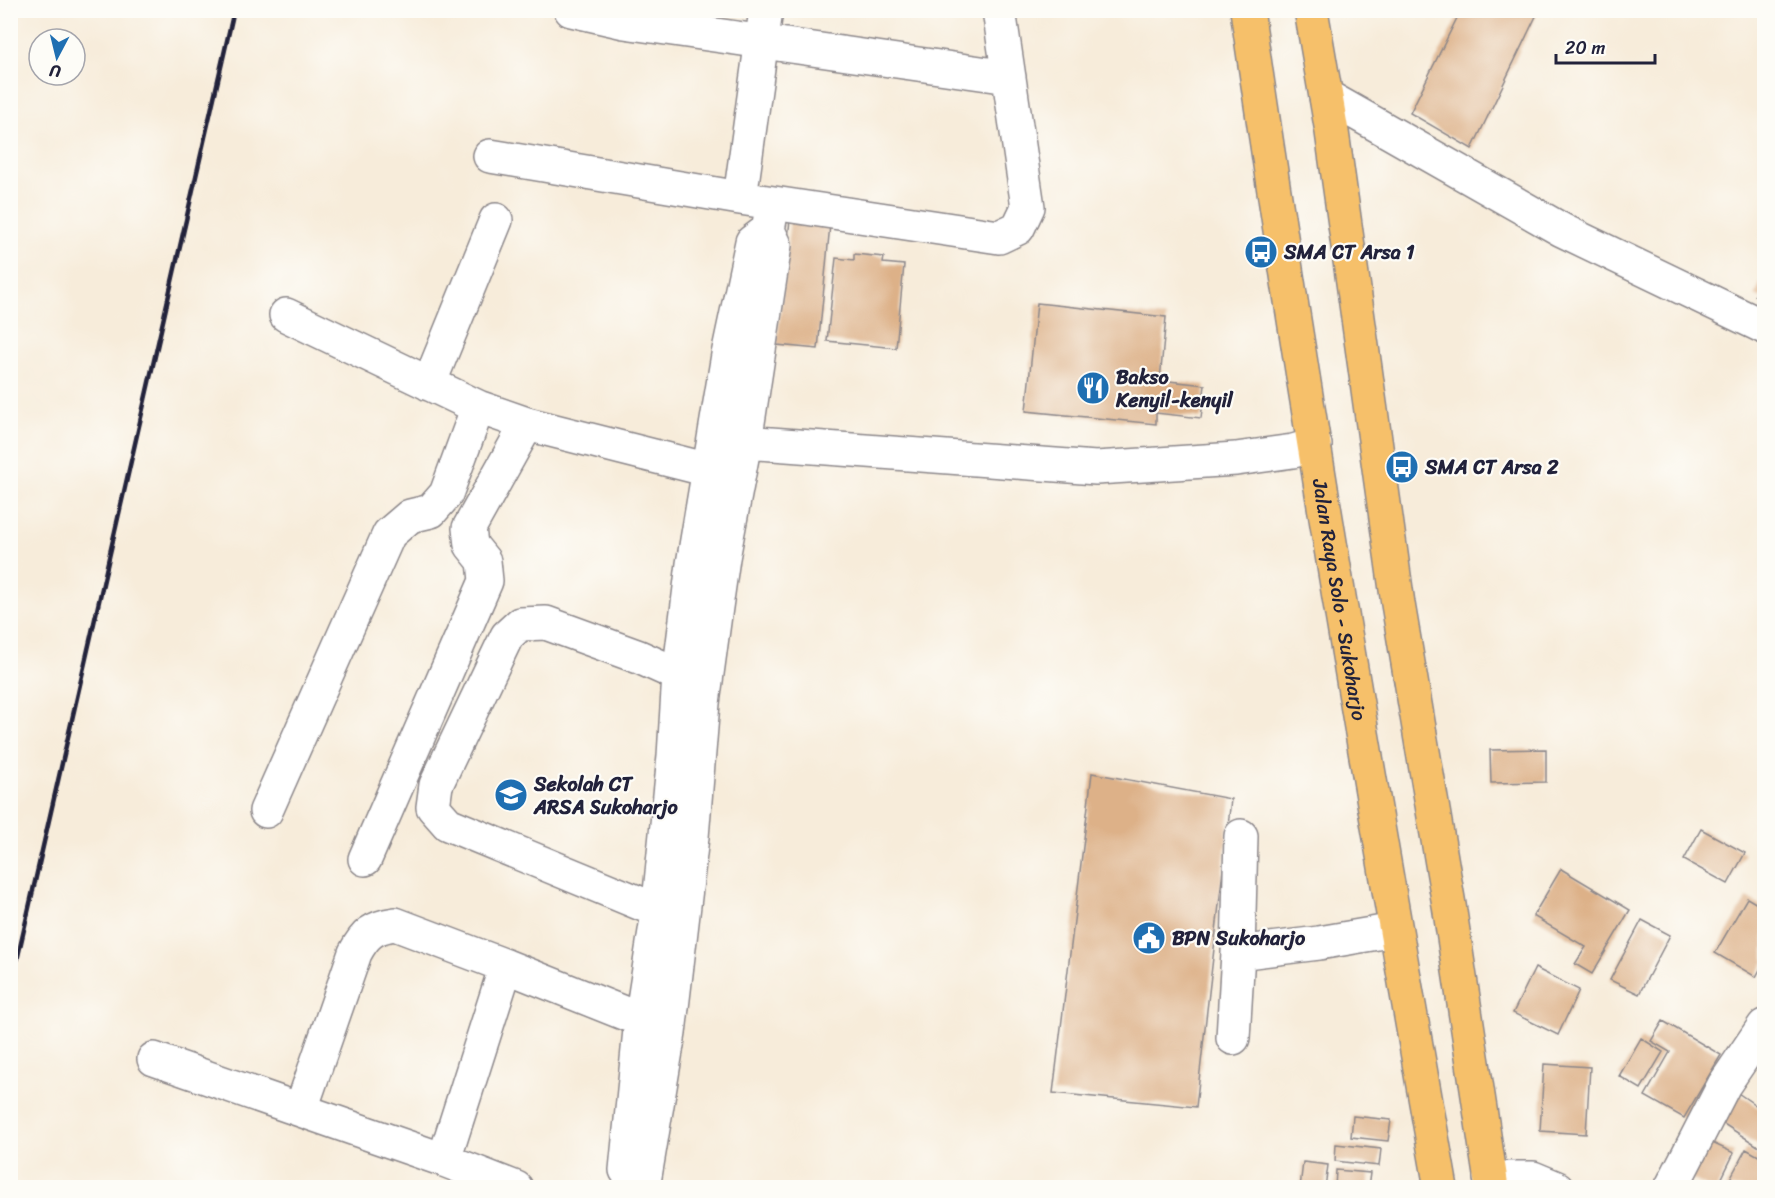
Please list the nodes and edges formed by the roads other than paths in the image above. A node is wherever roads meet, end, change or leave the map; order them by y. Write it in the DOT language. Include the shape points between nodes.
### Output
graph roads {
  1 [pos="572,10"];
  2 [pos="766,10"];
  3 [pos="999,10"];
  4 [pos="1247,10"];
  5 [pos="1311,10"];
  6 [pos="625,16"];
  7 [pos="761,43"];
  8 [pos="1009,77"];
  9 [pos="1326,96"];
  10 [pos="490,156"];
  11 [pos="740,198"];
  12 [pos="496,220"];
  13 [pos="286,315"];
  14 [pos="1764,327"];
  15 [pos="429,384"];
  16 [pos="478,407"];
  17 [pos="527,424"];
  18 [pos="745,442"];
  19 [pos="1304,448"];
  20 [pos="709,470"];
  21 [pos="679,675"];
  22 [pos="266,811"];
  23 [pos="1241,836"];
  24 [pos="365,859"];
  25 [pos="670,916"];
  26 [pos="1382,932"];
  27 [pos="1238,953"];
  28 [pos="506,966"];
  29 [pos="655,1026"];
  30 [pos="1764,1026"];
  31 [pos="1233,1038"];
  32 [pos="154,1059"];
  33 [pos="300,1109"];
  34 [pos="444,1160"];
  35 [pos="1516,1182"];
  36 [pos="516,1188"];
  37 [pos="624,1188"];
  38 [pos="643,1188"];
  39 [pos="1441,1188"];
  40 [pos="1671,1188"];
  1 -- 6 [label="street"];
  2 -- 7 [label="street"];
  3 -- 8 [label="street"];
  4 -- 19 [label="main road, Jalan Raya Solo - Sukoharjo"];
  5 -- 9 [label="main road"];
  6 -- 7 [label="street"];
  7 -- 8 [label="street"];
  7 -- 11 [label="street"];
  8 -- 11 [label="street" via="1028,207 1018,228 999,237"];
  9 -- 14 [label="street" via="1562,230"];
  9 -- 35 [label="main road" via="1398,604 1449,905"];
  10 -- 11 [label="street"];
  12 -- 15 [label="street"];
  13 -- 15 [label="street"];
  15 -- 16 [label="street"];
  16 -- 17 [label="street"];
  16 -- 22 [label="street" via="446,494 431,511 410,516 389,534"];
  17 -- 20 [label="street"];
  17 -- 24 [label="street" via="469,528 471,545 484,561 486,581"];
  18 -- 19 [label="street" via="1096,468 1236,459"];
  18 -- 20 [label="street" via="775,245 769,225 752,242"];
  18 -- 25 [label="street" via="707,670 692,837"];
  19 -- 26 [label="main road, Jalan Raya Solo - Sukoharjo"];
  20 -- 21 [label="street"];
  21 -- 25 [label="street"];
  21 -- 25 [label="street" via="546,623 520,624 507,636 436,785 433,807 448,824"];
  23 -- 27 [label="street"];
  25 -- 29 [label="street"];
  26 -- 27 [label="street"];
  26 -- 39 [label="main road, Jalan Raya Solo - Sukoharjo"];
  27 -- 31 [label="street"];
  28 -- 29 [label="street"];
  28 -- 33 [label="street" via="395,924 379,926 363,938 355,953"];
  28 -- 34 [label="street"];
  29 -- 37 [label="street"];
  29 -- 38 [label="street"];
  30 -- 40 [label="street" via="1724,1086"];
  32 -- 33 [label="street"];
  33 -- 34 [label="street"];
  34 -- 36 [label="street"];
}
